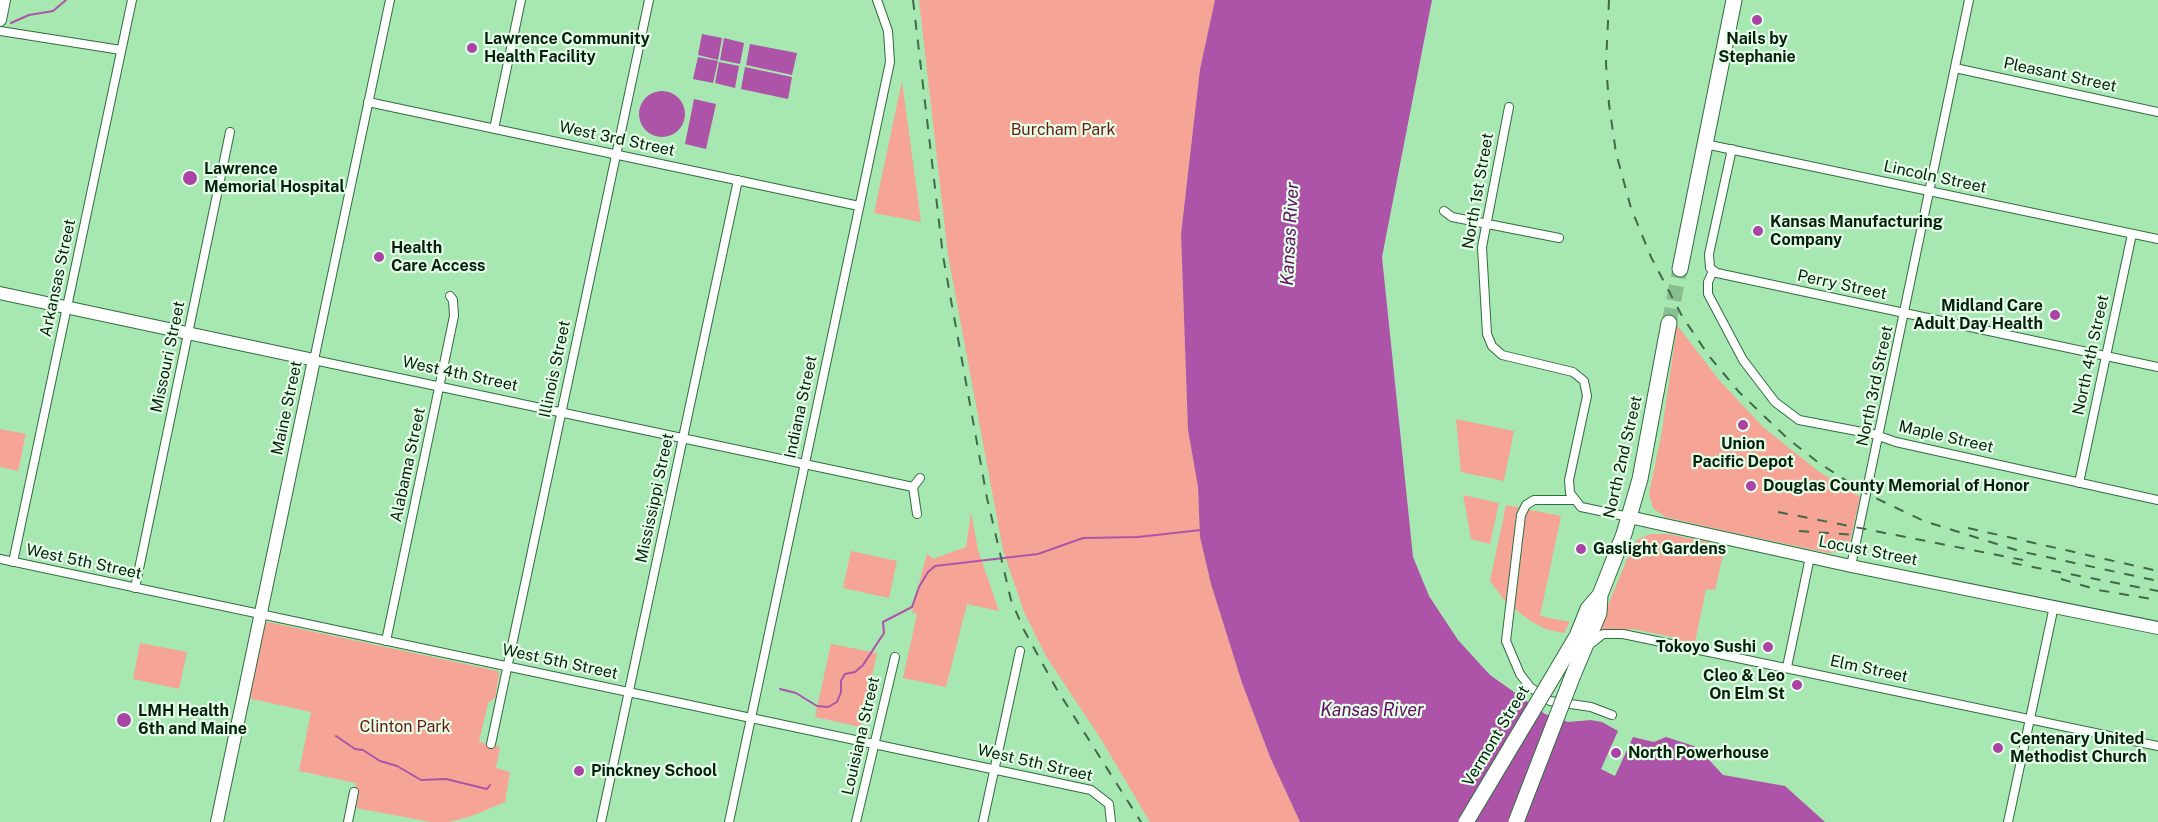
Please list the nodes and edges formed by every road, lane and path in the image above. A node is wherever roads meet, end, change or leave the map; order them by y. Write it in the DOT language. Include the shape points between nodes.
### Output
graph roads {
  1 [pos="4,0"];
  2 [pos="132,0"];
  3 [pos="390,0"];
  4 [pos="521,0"];
  5 [pos="649,0"];
  6 [pos="877,0"];
  7 [pos="1734,0"];
  8 [pos="1969,0"];
  9 [pos="0,20"];
  10 [pos="0,31"];
  11 [pos="121,50"];
  12 [pos="1955,68"];
  13 [pos="368,102"];
  14 [pos="1509,107"];
  15 [pos="2158,112"];
  16 [pos="494,129"];
  17 [pos="230,132"];
  18 [pos="1705,144"];
  19 [pos="1732,149"];
  20 [pos="616,154"];
  21 [pos="738,180"];
  22 [pos="1930,191"];
  23 [pos="859,206"];
  24 [pos="1444,211"];
  25 [pos="1485,224"];
  26 [pos="2132,234"];
  27 [pos="1559,238"];
  28 [pos="2158,239"];
  29 [pos="1680,269"];
  30 [pos="1713,271"];
  31 [pos="0,293"];
  32 [pos="450,296"];
  33 [pos="67,308"];
  34 [pos="1905,313"];
  35 [pos="1669,323"];
  36 [pos="189,333"];
  37 [pos="2106,356"];
  38 [pos="314,360"];
  39 [pos="2158,368"];
  40 [pos="438,387"];
  41 [pos="561,413"];
  42 [pos="1880,436"];
  43 [pos="683,439"];
  44 [pos="804,464"];
  45 [pos="920,478"];
  46 [pos="2079,483"];
  47 [pos="913,487"];
  48 [pos="1574,500"];
  49 [pos="2158,500"];
  50 [pos="917,514"];
  51 [pos="1629,517"];
  52 [pos="1810,557"];
  53 [pos="0,559"];
  54 [pos="13,562"];
  55 [pos="1851,566"];
  56 [pos="135,588"];
  57 [pos="1600,595"];
  58 [pos="2054,606"];
  59 [pos="260,614"];
  60 [pos="2158,628"];
  61 [pos="386,640"];
  62 [pos="1020,651"];
  63 [pos="1581,655"];
  64 [pos="895,657"];
  65 [pos="507,666"];
  66 [pos="1787,667"];
  67 [pos="1558,669"];
  68 [pos="629,692"];
  69 [pos="1612,715"];
  70 [pos="751,718"];
  71 [pos="2030,718"];
  72 [pos="873,743"];
  73 [pos="491,744"];
  74 [pos="2158,746"];
  75 [pos="994,769"];
  76 [pos="354,792"];
  77 [pos="217,822"];
  78 [pos="348,822"];
  79 [pos="601,822"];
  80 [pos="729,822"];
  81 [pos="856,822"];
  82 [pos="983,822"];
  83 [pos="1111,822"];
  84 [pos="1466,822"];
  85 [pos="1516,822"];
  86 [pos="2008,822"];
  1 -- 9 [label="street"];
  2 -- 11 [label="street, Arkansas Street"];
  3 -- 13 [label="street, Maine Street"];
  4 -- 16 [label="street"];
  5 -- 20 [label="street, Illinois Street"];
  6 -- 23 [label="street, Indiana Street" via="888,31 890,62"];
  7 -- 18 [label="highway"];
  8 -- 12 [label="street, North 3rd Street"];
  10 -- 11 [label="street"];
  11 -- 33 [label="street, Arkansas Street"];
  12 -- 15 [label="street, Pleasant Street"];
  12 -- 22 [label="street, North 3rd Street"];
  13 -- 16 [label="street, West 3rd Street"];
  13 -- 38 [label="street, Maine Street"];
  14 -- 25 [label="street, North 1st Street"];
  16 -- 20 [label="street, West 3rd Street"];
  17 -- 36 [label="street, Missouri Street"];
  18 -- 19 [label="street, Lincoln Street"];
  18 -- 29 [label="highway"];
  19 -- 22 [label="street, Lincoln Street"];
  19 -- 30 [label="street" via="1709,254"];
  20 -- 21 [label="street, West 3rd Street"];
  20 -- 41 [label="street, Illinois Street"];
  21 -- 23 [label="street, West 3rd Street"];
  21 -- 43 [label="street, Mississippi Street"];
  22 -- 26 [label="street, Lincoln Street"];
  22 -- 34 [label="street, North 3rd Street"];
  23 -- 44 [label="street, Indiana Street"];
  24 -- 25 [label="street" via="1452,217"];
  25 -- 27 [label="street"];
  25 -- 48 [label="street, North 1st Street" via="1481,256 1487,334 1496,350 1508,357 1573,372 1584,381 1587,396 1569,480"];
  26 -- 28 [label="street, Lincoln Street"];
  26 -- 37 [label="street, North 4th Street"];
  30 -- 34 [label="street, Perry Street"];
  30 -- 42 [label="street, Maple Street" via="1708,294 1749,370 1775,402 1806,422"];
  31 -- 33 [label="street, West 4th Street"];
  32 -- 40 [label="street, Alabama Street" via="454,316"];
  33 -- 36 [label="street, West 4th Street"];
  33 -- 54 [label="street, Arkansas Street"];
  34 -- 37 [label="street, Perry Street"];
  34 -- 42 [label="street, North 3rd Street"];
  35 -- 51 [label="highway, North 2nd Street" via="1647,449"];
  36 -- 38 [label="street, West 4th Street"];
  36 -- 56 [label="street, Missouri Street"];
  37 -- 39 [label="street, Perry Street"];
  37 -- 46 [label="street, North 4th Street"];
  38 -- 40 [label="street, West 4th Street"];
  38 -- 59 [label="street, Maine Street"];
  40 -- 41 [label="street, West 4th Street"];
  40 -- 61 [label="street, Alabama Street"];
  41 -- 43 [label="street, West 4th Street"];
  41 -- 65 [label="street, Illinois Street"];
  42 -- 46 [label="street, Maple Street"];
  42 -- 55 [label="street, North 3rd Street"];
  43 -- 44 [label="street, West 4th Street"];
  43 -- 68 [label="street, Mississippi Street"];
  44 -- 47 [label="street, West 4th Street"];
  44 -- 70 [label="street, Indiana Street"];
  45 -- 47 [label="street"];
  46 -- 49 [label="street, Maple Street"];
  47 -- 50 [label="street"];
  48 -- 51 [label="street, Locust Street" via="1581,507"];
  48 -- 69 [label="street" via="1534,500 1521,515 1506,641 1520,674 1550,701 1591,707"];
  51 -- 52 [label="street, Locust Street"];
  51 -- 57 [label="highway, North 2nd Street"];
  52 -- 55 [label="street, Locust Street"];
  52 -- 66 [label="street"];
  53 -- 54 [label="street, West 5th Street"];
  54 -- 56 [label="street, West 5th Street"];
  55 -- 58 [label="street, Locust Street"];
  56 -- 59 [label="street, West 5th Street"];
  57 -- 63 [label="highway, North 2nd Street" via="1599,614"];
  57 -- 67 [label="highway, North 2nd Street" via="1588,609"];
  58 -- 60 [label="street, Locust Street"];
  58 -- 71 [label="street"];
  59 -- 61 [label="street, West 5th Street"];
  59 -- 77 [label="street, Maine Street"];
  61 -- 65 [label="street, West 5th Street"];
  62 -- 75 [label="street"];
  63 -- 66 [label="street, Elm Street" via="1595,639 1611,633"];
  63 -- 85 [label="highway, North 2nd Street, bridge"];
  64 -- 72 [label="street, Louisiana Street"];
  65 -- 68 [label="street, West 5th Street"];
  65 -- 73 [label="street, Illinois Street"];
  66 -- 71 [label="street, Elm Street"];
  67 -- 84 [label="highway, Vermont Street, bridge"];
  68 -- 70 [label="street, West 5th Street"];
  68 -- 79 [label="street, Mississippi Street"];
  70 -- 72 [label="street, West 5th Street"];
  70 -- 80 [label="street, Indiana Street"];
  71 -- 74 [label="street, Elm Street"];
  71 -- 86 [label="street"];
  72 -- 75 [label="street, West 5th Street"];
  72 -- 81 [label="street, Louisiana Street"];
  75 -- 82 [label="street"];
  75 -- 83 [label="street, West 5th Street" via="1091,790 1109,804"];
  76 -- 78 [label="street"];
}
